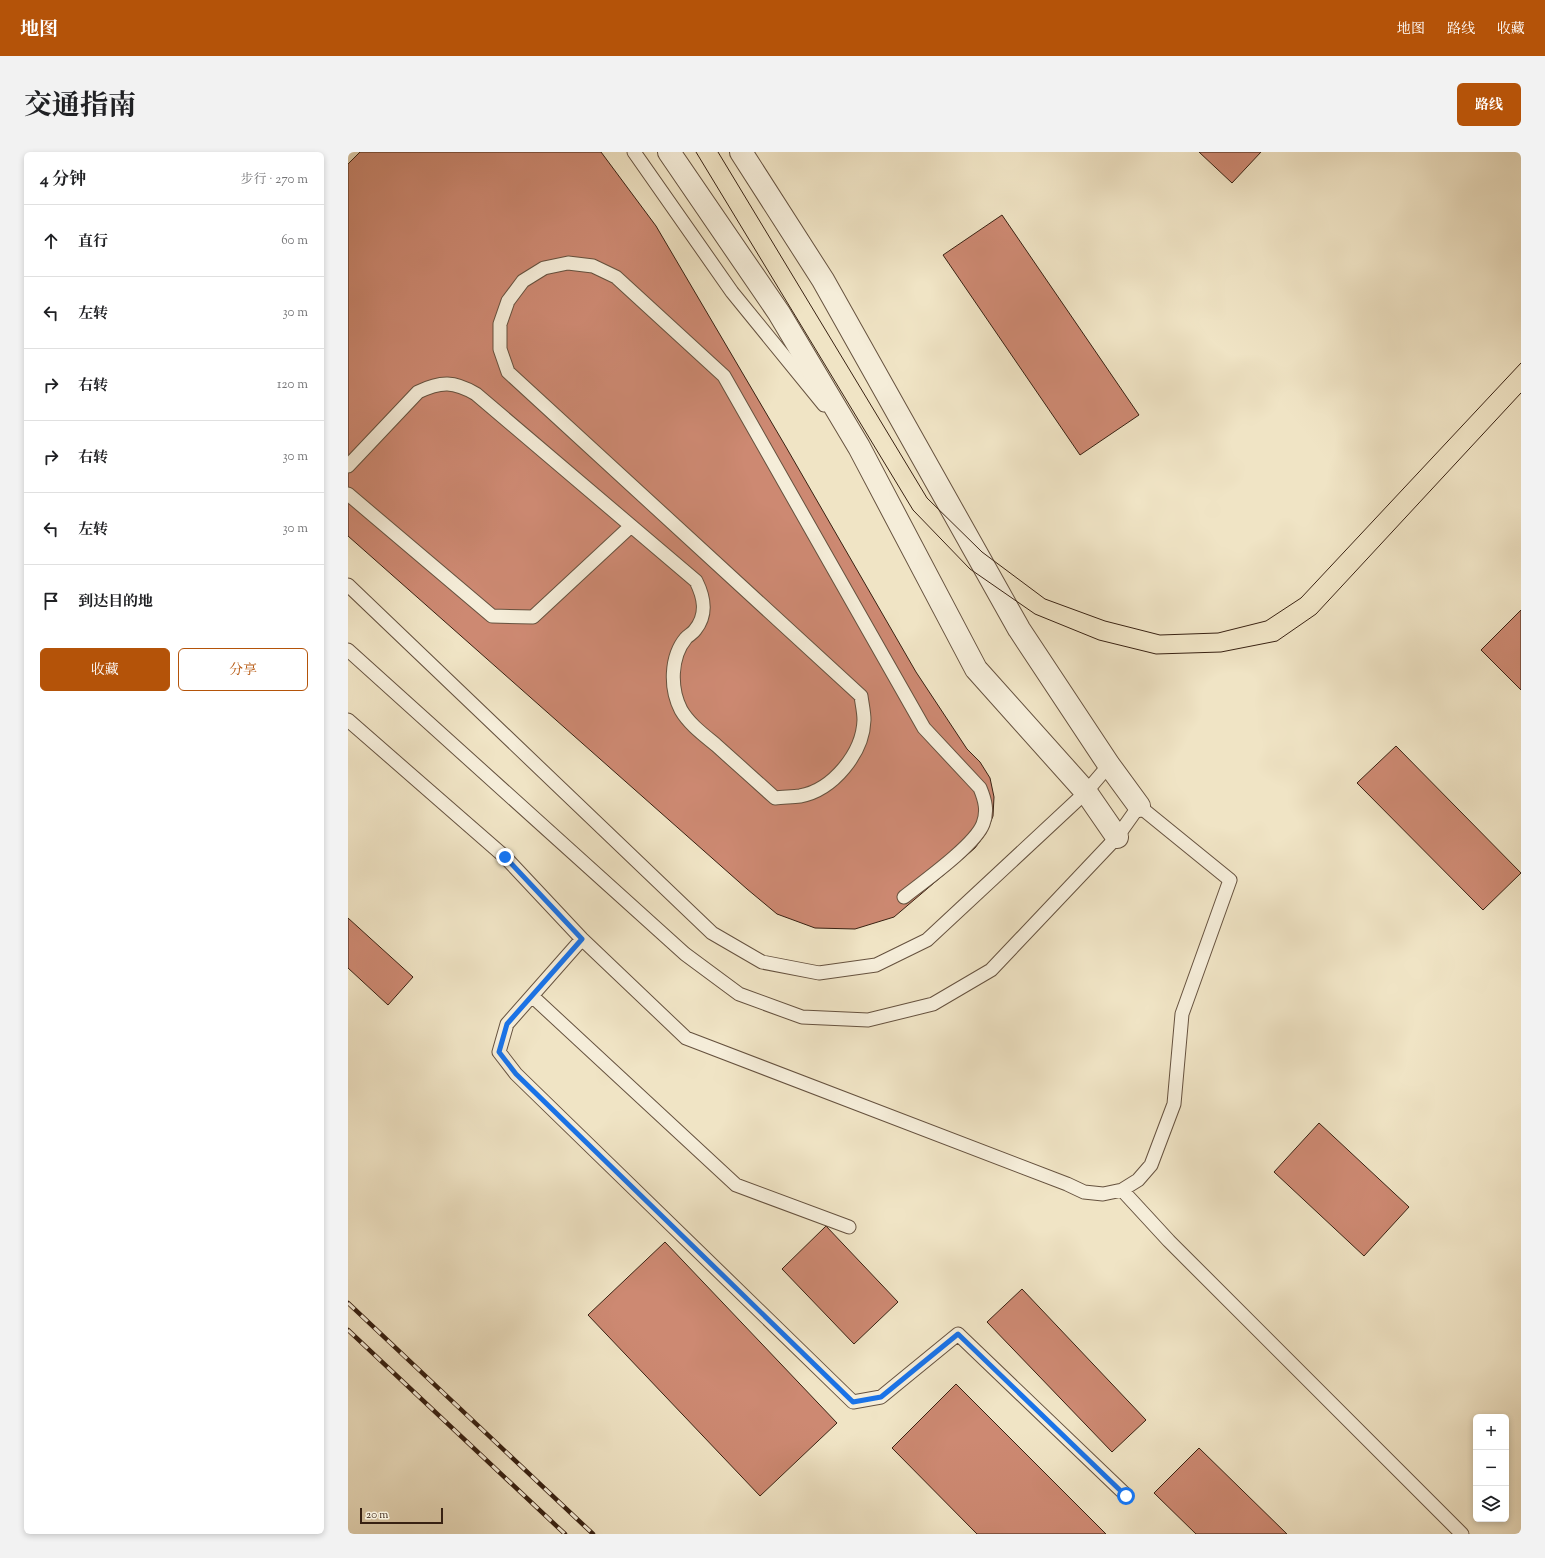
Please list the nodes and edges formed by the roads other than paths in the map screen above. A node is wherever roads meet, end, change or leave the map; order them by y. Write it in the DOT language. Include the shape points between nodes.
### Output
graph roads {
  1 [pos="634,152"];
  2 [pos="669,152"];
  3 [pos="741,152"];
  4 [pos="858,447"];
  5 [pos="348,466"];
  6 [pos="348,494"];
  7 [pos="631,526"];
  8 [pos="348,585"];
  9 [pos="348,650"];
  10 [pos="348,720"];
  11 [pos="1109,765"];
  12 [pos="1086,792"];
  13 [pos="1139,806"];
  14 [pos="1117,837"];
  15 [pos="904,897"];
  16 [pos="582,939"];
  17 [pos="532,996"];
  18 [pos="1122,1190"];
  19 [pos="849,1227"];
  20 [pos="1126,1496"];
  21 [pos="1462,1534"];
  1 -- 4 [label="lane" via="732,292"];
  2 -- 4 [label="street" via="779,313"];
  3 -- 11 [label="street" via="823,280 1019,629"];
  4 -- 12 [label="street" via="976,669"];
  5 -- 7 [label="lane" via="418,392 432,385 448,383 463,386 476,394"];
  6 -- 7 [label="lane" via="492,616 533,617"];
  7 -- 15 [label="lane" via="696,581 702,593 702,619 686,638 677,655 673,674 675,693 682,711 694,726 775,798 801,796 825,785 845,769 858,747 864,721 861,696 508,372 500,349 500,324 508,301 523,281 544,268 568,263 593,266 616,277 724,376 924,728 980,788 985,800 986,813 983,825 976,836"];
  8 -- 12 [label="lane" via="712,933 762,962 819,973 876,965 927,940"];
  9 -- 14 [label="lane" via="685,954 739,994 802,1017 868,1020 933,1004 991,970"];
  10 -- 16 [label="lane" via="505,857"];
  11 -- 12 [label="lane"];
  11 -- 13 [label="street"];
  12 -- 14 [label="street"];
  13 -- 14 [label="lane"];
  13 -- 18 [label="lane" via="1230,880 1182,1014 1174,1104 1151,1165 1138,1180"];
  16 -- 17 [label="lane"];
  16 -- 18 [label="lane" via="686,1038 1084,1192 1103,1194"];
  17 -- 19 [label="lane" via="736,1185"];
  17 -- 20 [label="lane" via="507,1024 499,1052 516,1074 853,1402 881,1397 958,1334"];
  18 -- 21 [label="lane" via="1175,1247"];
}
